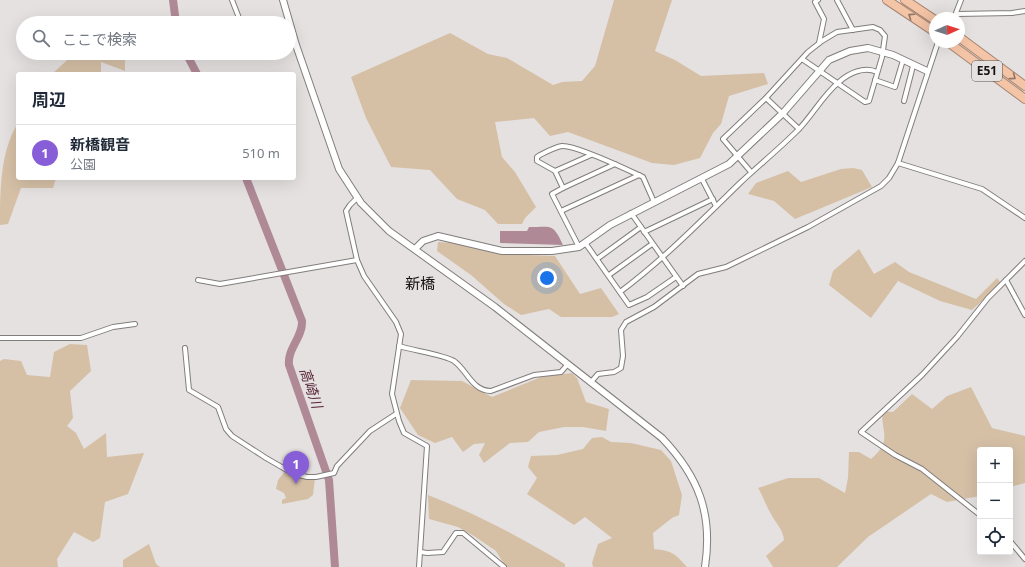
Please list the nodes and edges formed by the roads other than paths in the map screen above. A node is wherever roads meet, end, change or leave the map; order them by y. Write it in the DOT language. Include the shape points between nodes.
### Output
graph roads {
  1 [pos="232,0"];
  2 [pos="283,0"];
  3 [pos="818,0"];
  4 [pos="837,0"];
  5 [pos="887,0"];
  6 [pos="905,0"];
  7 [pos="961,0"];
  8 [pos="1025,11"];
  9 [pos="956,12"];
  10 [pos="965,15"];
  11 [pos="238,16"];
  12 [pos="288,16"];
  13 [pos="929,16"];
  14 [pos="929,28"];
  15 [pos="853,30"];
  16 [pos="965,41"];
  17 [pos="819,43"];
  18 [pos="296,45"];
  19 [pos="936,48"];
  20 [pos="956,48"];
  21 [pos="884,52"];
  22 [pos="802,58"];
  23 [pos="903,60"];
  24 [pos="913,66"];
  25 [pos="819,70"];
  26 [pos="877,72"];
  27 [pos="927,72"];
  28 [pos="875,80"];
  29 [pos="838,82"];
  30 [pos="1025,86"];
  31 [pos="766,98"];
  32 [pos="1025,99"];
  33 [pos="904,101"];
  34 [pos="783,113"];
  35 [pos="799,129"];
  36 [pos="592,155"];
  37 [pos="738,157"];
  38 [pos="898,163"];
  39 [pos="615,164"];
  40 [pos="556,171"];
  41 [pos="751,172"];
  42 [pos="639,175"];
  43 [pos="702,179"];
  44 [pos="563,188"];
  45 [pos="357,198"];
  46 [pos="713,199"];
  47 [pos="654,202"];
  48 [pos="716,206"];
  49 [pos="561,211"];
  50 [pos="631,213"];
  51 [pos="1025,218"];
  52 [pos="641,227"];
  53 [pos="644,232"];
  54 [pos="586,244"];
  55 [pos="652,244"];
  56 [pos="579,247"];
  57 [pos="415,249"];
  58 [pos="662,258"];
  59 [pos="597,259"];
  60 [pos="357,260"];
  61 [pos="1025,261"];
  62 [pos="609,275"];
  63 [pos="676,276"];
  64 [pos="198,280"];
  65 [pos="1006,280"];
  66 [pos="683,286"];
  67 [pos="620,292"];
  68 [pos="1025,315"];
  69 [pos="135,324"];
  70 [pos="0,338"];
  71 [pos="399,346"];
  72 [pos="185,348"];
  73 [pos="567,365"];
  74 [pos="591,382"];
  75 [pos="396,414"];
  76 [pos="977,513"];
  77 [pos="1013,545"];
  78 [pos="420,552"];
  79 [pos="1025,559"];
  80 [pos="419,567"];
  81 [pos="504,567"];
  82 [pos="705,567"];
  1 -- 11 [label="street"];
  2 -- 12 [label="street"];
  3 -- 17 [label="street" via="814,2 824,19"];
  4 -- 15 [label="street"];
  14 -- 5 [label="highway, one-way"];
  6 -- 13 [label="highway"];
  7 -- 9 [label="street"];
  8 -- 10 [label="street"];
  15 -- 17 [label="street" via="837,32"];
  15 -- 21 [label="street" via="873,27 880,30 885,36"];
  16 -- 30 [label="highway, E51, one-way"];
  17 -- 22 [label="street"];
  18 -- 45 [label="street" via="339,168"];
  19 -- 27 [label="street"];
  20 -- 32 [label="highway, E51"];
  21 -- 23 [label="street"];
  21 -- 25 [label="street" via="868,48 850,51 829,60"];
  21 -- 26 [label="street"];
  22 -- 25 [label="street"];
  22 -- 31 [label="street"];
  23 -- 24 [label="street"];
  23 -- 28 [label="street" via="895,87"];
  24 -- 27 [label="street"];
  24 -- 33 [label="street"];
  25 -- 29 [label="street"];
  25 -- 34 [label="street"];
  26 -- 28 [label="street"];
  26 -- 29 [label="street" via="870,69 862,70"];
  27 -- 38 [label="street"];
  28 -- 29 [label="street" via="869,101 865,102"];
  29 -- 35 [label="street"];
  31 -- 34 [label="street"];
  31 -- 37 [label="street" via="723,139"];
  34 -- 35 [label="street"];
  34 -- 37 [label="street"];
  35 -- 41 [label="street"];
  36 -- 39 [label="street"];
  36 -- 40 [label="street"];
  36 -- 40 [label="street" via="561,146 537,157 539,163"];
  37 -- 41 [label="street"];
  37 -- 43 [label="street"];
  38 -- 51 [label="street" via="982,189"];
  38 -- 66 [label="street" via="881,186 854,202 726,267 701,273"];
  39 -- 42 [label="street"];
  39 -- 44 [label="street"];
  40 -- 44 [label="street"];
  41 -- 48 [label="street"];
  42 -- 47 [label="street" via="643,177"];
  42 -- 49 [label="street"];
  43 -- 46 [label="street"];
  43 -- 47 [label="street"];
  44 -- 49 [label="street" via="552,194"];
  45 -- 57 [label="street" via="389,231"];
  45 -- 60 [label="street" via="346,211"];
  46 -- 48 [label="street"];
  46 -- 53 [label="street"];
  47 -- 50 [label="street"];
  48 -- 58 [label="street"];
  49 -- 56 [label="street"];
  50 -- 52 [label="street"];
  50 -- 54 [label="street" via="610,225"];
  52 -- 53 [label="street"];
  52 -- 59 [label="street"];
  53 -- 55 [label="street"];
  54 -- 56 [label="street"];
  54 -- 59 [label="street"];
  55 -- 58 [label="street"];
  55 -- 62 [label="street"];
  56 -- 57 [label="street" via="552,251 502,250 438,236 423,241"];
  57 -- 73 [label="street" via="495,307"];
  58 -- 63 [label="street"];
  58 -- 67 [label="street"];
  59 -- 62 [label="street"];
  60 -- 64 [label="street" via="220,284"];
  60 -- 71 [label="street" via="364,276 396,322 401,334"];
  61 -- 65 [label="street"];
  62 -- 67 [label="street"];
  63 -- 66 [label="street"];
  63 -- 67 [label="street" via="633,305 629,305"];
  65 -- 68 [label="street"];
  65 -- 76 [label="street" via="922,375 861,432 895,455 922,469"];
  66 -- 74 [label="street" via="623,325 621,368 614,372 598,374"];
  69 -- 70 [label="street" via="113,327 81,338"];
  71 -- 73 [label="street" via="452,360 471,382 491,392 534,375 561,372"];
  71 -- 75 [label="street" via="392,394"];
  72 -- 75 [label="street" via="189,390 218,408 226,429 232,436 292,473 316,477 334,473 337,466 370,431"];
  73 -- 74 [label="street"];
  74 -- 82 [label="street" via="662,438 684,463 697,487 706,517 708,534"];
  75 -- 78 [label="street" via="404,433 427,446"];
  77 -- 79 [label="street"];
  78 -- 80 [label="street"];
  78 -- 81 [label="street" via="443,552 456,534 463,533"];
}
